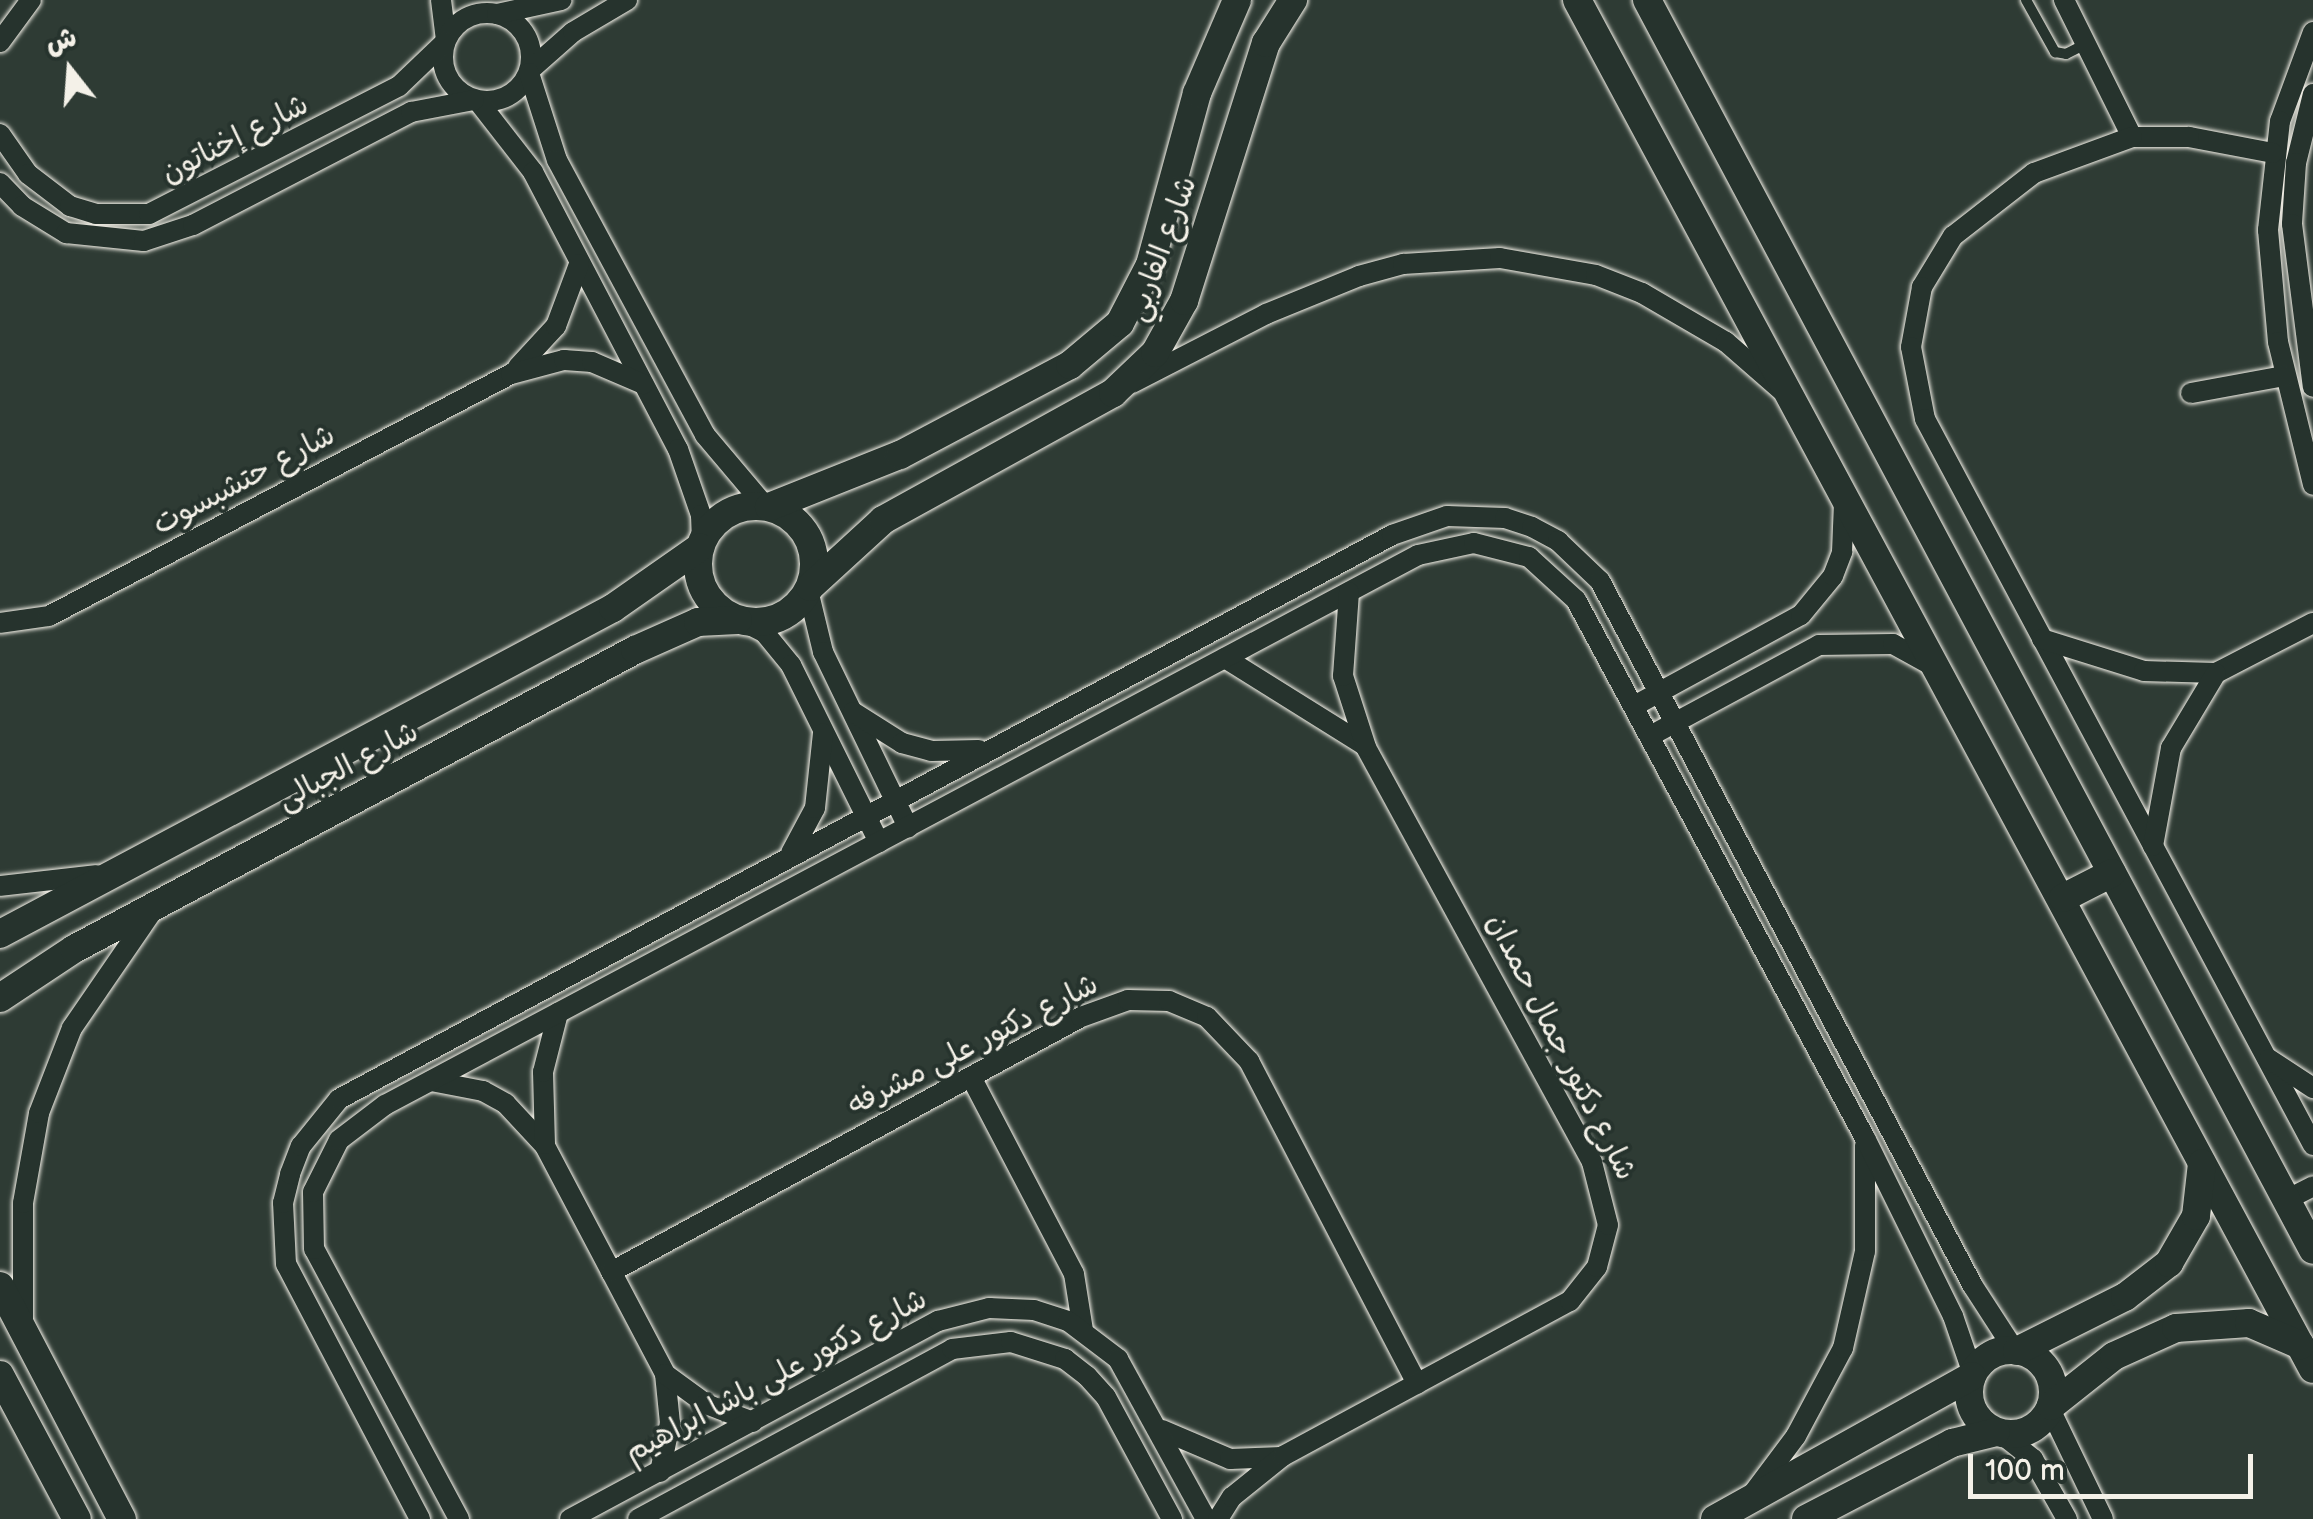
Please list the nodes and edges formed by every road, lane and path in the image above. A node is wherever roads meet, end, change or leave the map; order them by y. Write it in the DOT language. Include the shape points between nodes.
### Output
graph roads {
  1 [pos="30,0"];
  2 [pos="441,0"];
  3 [pos="561,0"];
  4 [pos="627,0"];
  5 [pos="1237,0"];
  6 [pos="1293,0"];
  7 [pos="1578,0"];
  8 [pos="1646,0"];
  9 [pos="2026,0"];
  10 [pos="2064,0"];
  11 [pos="493,10"];
  12 [pos="2313,32"];
  13 [pos="446,41"];
  14 [pos="0,42"];
  15 [pos="2086,44"];
  16 [pos="529,71"];
  17 [pos="2313,94"];
  18 [pos="476,100"];
  19 [pos="2307,129"];
  20 [pos="0,134"];
  21 [pos="2132,137"];
  22 [pos="2273,153"];
  23 [pos="0,183"];
  24 [pos="2268,258"];
  25 [pos="2293,258"];
  26 [pos="579,264"];
  27 [pos="511,374"];
  28 [pos="2284,376"];
  29 [pos="643,384"];
  30 [pos="2313,387"];
  31 [pos="1113,393"];
  32 [pos="2191,394"];
  33 [pos="1797,404"];
  34 [pos="2313,484"];
  35 [pos="1844,491"];
  36 [pos="767,507"];
  37 [pos="1392,535"];
  38 [pos="701,544"];
  39 [pos="1405,562"];
  40 [pos="809,589"];
  41 [pos="1349,592"];
  42 [pos="740,620"];
  43 [pos="0,623"];
  44 [pos="2313,624"];
  45 [pos="2042,639"];
  46 [pos="1226,658"];
  47 [pos="1943,673"];
  48 [pos="2216,673"];
  49 [pos="1662,691"];
  50 [pos="1634,706"];
  51 [pos="851,711"];
  52 [pos="1678,720"];
  53 [pos="822,726"];
  54 [pos="1650,736"];
  55 [pos="1366,746"];
  56 [pos="990,748"];
  57 [pos="894,799"];
  58 [pos="865,815"];
  59 [pos="908,827"];
  60 [pos="879,842"];
  61 [pos="2153,846"];
  62 [pos="790,856"];
  63 [pos="132,866"];
  64 [pos="2112,873"];
  65 [pos="0,886"];
  66 [pos="2062,898"];
  67 [pos="156,905"];
  68 [pos="0,934"];
  69 [pos="0,998"];
  70 [pos="558,1012"];
  71 [pos="2264,1056"];
  72 [pos="970,1078"];
  73 [pos="370,1079"];
  74 [pos="429,1081"];
  75 [pos="2313,1088"];
  76 [pos="384,1105"];
  77 [pos="1864,1138"];
  78 [pos="2313,1145"];
  79 [pos="545,1146"];
  80 [pos="2202,1162"];
  81 [pos="2313,1186"];
  82 [pos="2286,1200"];
  83 [pos="2310,1236"];
  84 [pos="611,1272"];
  85 [pos="0,1286"];
  86 [pos="1016,1308"];
  87 [pos="23,1328"];
  88 [pos="1083,1330"];
  89 [pos="1011,1342"];
  90 [pos="2016,1351"];
  91 [pos="2306,1357"];
  92 [pos="665,1374"];
  93 [pos="0,1375"];
  94 [pos="1973,1375"];
  95 [pos="1417,1384"];
  96 [pos="2050,1407"];
  97 [pos="753,1422"];
  98 [pos="1158,1428"];
  99 [pos="1998,1432"];
  100 [pos="1283,1456"];
  101 [pos="660,1472"];
  102 [pos="1746,1502"];
  103 [pos="76,1519"];
  104 [pos="122,1519"];
  105 [pos="420,1519"];
  106 [pos="459,1519"];
  107 [pos="570,1519"];
  108 [pos="638,1519"];
  109 [pos="1172,1519"];
  110 [pos="1206,1519"];
  111 [pos="1218,1519"];
  112 [pos="1715,1519"];
  113 [pos="1806,1519"];
  114 [pos="2067,1519"];
  115 [pos="2102,1519"];
  1 -- 14 [label="street"];
  2 -- 13 [label="street"];
  3 -- 11 [label="street"];
  4 -- 16 [label="street" via="573,32"];
  5 -- 36 [label="street, شارع الفاربي" via="1198,94 1150,265 1120,322 1070,364 900,455"];
  6 -- 31 [label="street, شارع الفاربي" via="1266,42 1172,328"];
  7 -- 33 [label="street"];
  8 -- 64 [label="street"];
  9 -- 15 [label="lane" via="2054,52"];
  10 -- 15 [label="street"];
  11 -- 13 [label="street" via="461,22"];
  11 -- 16 [label="street" via="526,35"];
  12 -- 22 [label="street" via="2286,97"];
  13 -- 18 [label="street" via="448,77"];
  13 -- 20 [label="street, شارع إخناتون" via="399,86 150,214 96,214 70,206 28,174"];
  15 -- 21 [label="street"];
  16 -- 18 [label="street" via="502,99"];
  16 -- 36 [label="street" via="556,160 705,435"];
  17 -- 19 [label="street"];
  18 -- 23 [label="street, شارع إخناتون" via="411,112 193,225 144,242 66,233 22,206"];
  18 -- 26 [label="street" via="522,153"];
  19 -- 25 [label="street"];
  21 -- 22 [label="street" via="2189,137"];
  21 -- 45 [label="street" via="2034,172 1977,212 1934,265 1915,311 1910,347 1925,419"];
  22 -- 24 [label="street"];
  24 -- 25 [label="street"];
  24 -- 28 [label="street"];
  25 -- 30 [label="street"];
  26 -- 27 [label="street, شارع حتشبسوت" via="556,326"];
  26 -- 29 [label="street"];
  27 -- 29 [label="street, شارع حتشبسوت" via="564,360 605,366"];
  27 -- 43 [label="street, شارع حتشبسوت" via="50,616"];
  28 -- 32 [label="street"];
  28 -- 34 [label="street"];
  29 -- 38 [label="street" via="687,470"];
  31 -- 33 [label="street" via="1266,314 1359,276 1403,264 1500,258 1564,268 1642,292 1726,342"];
  31 -- 40 [label="street, شارع الفاربي" via="883,520"];
  33 -- 35 [label="street"];
  35 -- 47 [label="street"];
  35 -- 49 [label="street" via="1842,552 1819,597 1790,622"];
  36 -- 38 [label="street" via="734,510"];
  36 -- 40 [label="street" via="808,538 814,554"];
  37 -- 39 [label="street"];
  37 -- 49 [label="street" via="1447,516 1476,514 1505,518 1558,541 1600,582"];
  37 -- 56 [label="street"];
  38 -- 42 [label="street" via="704,592"];
  38 -- 63 [label="street, شارع الجبالى" via="613,608"];
  39 -- 41 [label="street"];
  39 -- 50 [label="street" via="1474,543 1530,557 1576,600"];
  40 -- 42 [label="street" via="788,613"];
  40 -- 51 [label="street" via="823,652"];
  41 -- 46 [label="street"];
  41 -- 55 [label="street, شارع دكتور جمال حمدان" via="1343,676"];
  42 -- 53 [label="street" via="780,649"];
  42 -- 67 [label="street, شارع الجبالى" via="698,622 659,638"];
  44 -- 48 [label="street"];
  45 -- 48 [label="street" via="2144,672"];
  45 -- 61 [label="street"];
  46 -- 55 [label="street, شارع دكتور جمال حمدان"];
  46 -- 59 [label="street"];
  47 -- 52 [label="street" via="1893,644 1844,640 1796,655"];
  47 -- 66 [label="street"];
  48 -- 61 [label="street" via="2171,748"];
  49 -- 50 [label="street"];
  49 -- 52 [label="street"];
  50 -- 54 [label="street"];
  51 -- 56 [label="street" via="902,743 931,751"];
  51 -- 57 [label="street"];
  52 -- 54 [label="street"];
  52 -- 90 [label="street" via="1974,1286"];
  53 -- 58 [label="street"];
  53 -- 62 [label="street" via="815,808"];
  54 -- 77 [label="street"];
  55 -- 95 [label="street, شارع دكتور جمال حمدان" via="1608,1203 1601,1257 1570,1302"];
  56 -- 57 [label="street"];
  57 -- 58 [label="street"];
  57 -- 59 [label="street"];
  58 -- 60 [label="street"];
  58 -- 62 [label="street"];
  59 -- 60 [label="street"];
  60 -- 70 [label="street"];
  61 -- 71 [label="street"];
  62 -- 73 [label="street"];
  63 -- 65 [label="street" via="71,881"];
  63 -- 68 [label="street, شارع الجبالى"];
  64 -- 66 [label="street"];
  64 -- 82 [label="street"];
  66 -- 80 [label="street"];
  67 -- 69 [label="street, شارع الجبالى"];
  67 -- 87 [label="street" via="72,1028 39,1113 23,1203"];
  70 -- 74 [label="street"];
  70 -- 79 [label="street" via="542,1072"];
  71 -- 75 [label="street"];
  71 -- 78 [label="street"];
  72 -- 84 [label="street, شارع دكتور على مشرفه"];
  72 -- 88 [label="street" via="1074,1274"];
  72 -- 95 [label="street, شارع دكتور على مشرفه" via="1108,1005 1169,1001 1207,1017 1249,1061"];
  73 -- 76 [label="street"];
  73 -- 105 [label="street" via="340,1099 301,1146 283,1203 282,1234 296,1292"];
  74 -- 76 [label="street"];
  74 -- 79 [label="street" via="483,1091 506,1104"];
  76 -- 106 [label="street" via="338,1140 323,1164 312,1206 314,1249"];
  77 -- 94 [label="street" via="1953,1316"];
  77 -- 102 [label="street" via="1865,1251 1843,1348 1796,1436"];
  79 -- 84 [label="street"];
  80 -- 90 [label="street" via="2196,1216 2168,1264 2125,1296"];
  80 -- 91 [label="street"];
  81 -- 82 [label="street"];
  82 -- 83 [label="street"];
  84 -- 92 [label="street"];
  85 -- 87 [label="street"];
  86 -- 88 [label="street, شارع دكتور على باشا ابراهيم"];
  86 -- 89 [label="street"];
  86 -- 97 [label="street, شارع دكتور على باشا ابراهيم" via="938,1322"];
  87 -- 104 [label="street"];
  88 -- 98 [label="street, شارع دكتور على باشا ابراهيم" via="1124,1368"];
  89 -- 108 [label="street, شارع دكتور على باشا ابراهيم" via="952,1350"];
  89 -- 109 [label="street, شارع دكتور على باشا ابراهيم" via="1064,1359 1087,1376 1106,1397"];
  90 -- 94 [label="street" via="1990,1356"];
  90 -- 96 [label="street" via="2043,1365"];
  91 -- 96 [label="street" via="2249,1323 2176,1328 2114,1356"];
  92 -- 97 [label="street" via="706,1404"];
  92 -- 101 [label="street" via="670,1423"];
  93 -- 103 [label="street"];
  94 -- 99 [label="street" via="1970,1403"];
  94 -- 102 [label="street"];
  95 -- 100 [label="street, شارع دكتور جمال حمدان"];
  96 -- 99 [label="street" via="2035,1427"];
  96 -- 115 [label="street"];
  97 -- 101 [label="street, شارع دكتور على باشا ابراهيم"];
  98 -- 100 [label="street, شارع دكتور جمال حمدان" via="1218,1456"];
  98 -- 110 [label="street, شارع دكتور على باشا ابراهيم"];
  99 -- 113 [label="street" via="1952,1443"];
  99 -- 114 [label="street" via="2033,1459"];
  100 -- 111 [label="street, شارع دكتور جمال حمدان" via="1232,1497"];
  101 -- 107 [label="street, شارع دكتور على باشا ابراهيم"];
  102 -- 112 [label="street"];
}
